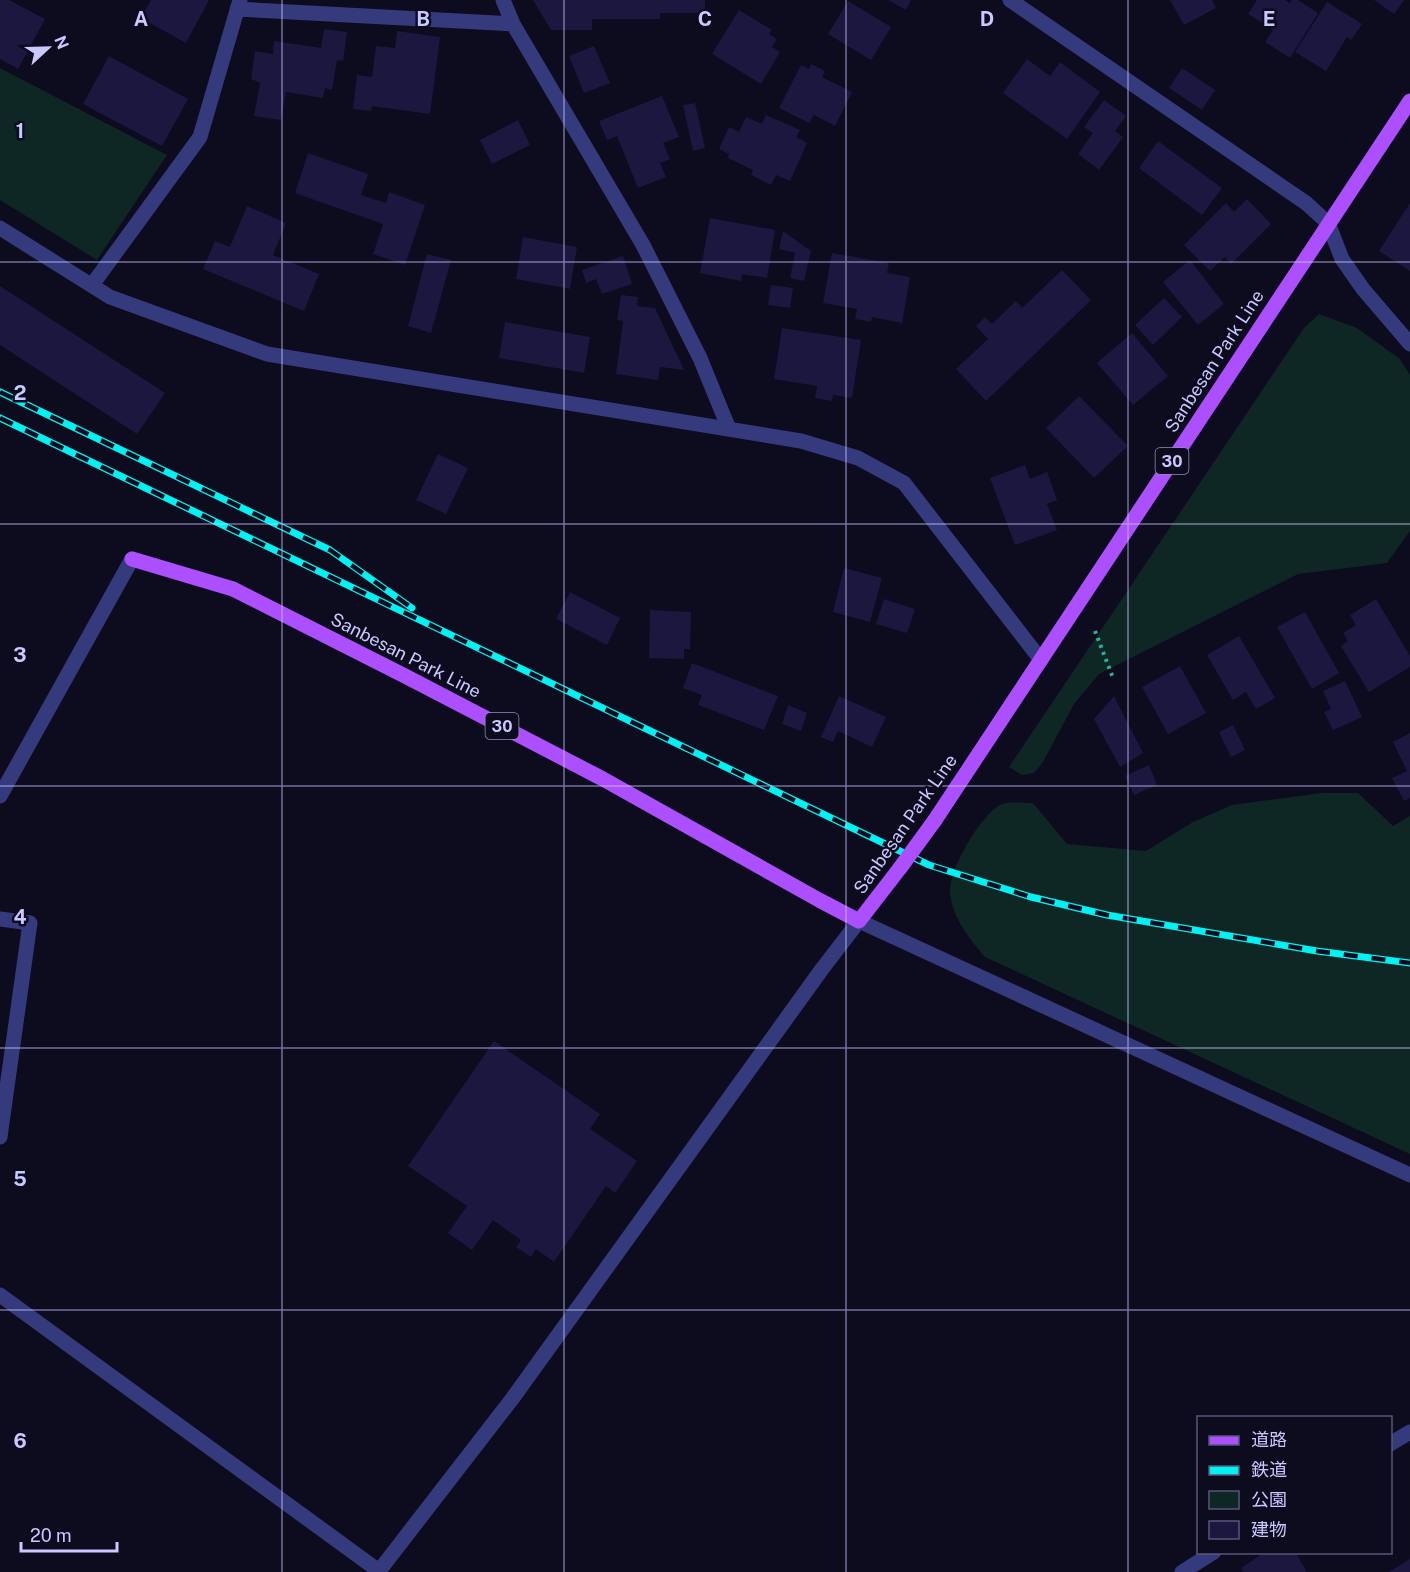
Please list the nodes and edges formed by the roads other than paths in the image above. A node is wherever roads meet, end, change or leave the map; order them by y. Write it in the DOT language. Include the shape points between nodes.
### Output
graph roads {
  1 [pos="503,0"];
  2 [pos="1010,0"];
  3 [pos="238,5"];
  4 [pos="513,24"];
  5 [pos="1410,101"];
  6 [pos="1328,223"];
  7 [pos="0,228"];
  8 [pos="92,285"];
  9 [pos="1410,344"];
  10 [pos="729,429"];
  11 [pos="132,560"];
  12 [pos="1041,660"];
  13 [pos="0,796"];
  14 [pos="0,919"];
  15 [pos="860,921"];
  16 [pos="0,1137"];
  17 [pos="1410,1175"];
  18 [pos="0,1295"];
  19 [pos="1410,1432"];
  20 [pos="1392,1443"];
  21 [pos="1211,1554"];
  22 [pos="1182,1572"];
  1 -- 4 [label="street"];
  2 -- 6 [label="street" via="1306,202"];
  3 -- 4 [label="street"];
  3 -- 8 [label="street" via="200,137"];
  4 -- 10 [label="street" via="643,245 700,358"];
  5 -- 6 [label="main road, Sanbesan Park Line / 30"];
  6 -- 9 [label="street" via="1342,259"];
  6 -- 12 [label="main road, Sanbesan Park Line / 30"];
  7 -- 8 [label="street"];
  8 -- 10 [label="street" via="110,297 267,354"];
  10 -- 12 [label="street" via="801,441 858,458 904,483"];
  11 -- 13 [label="street"];
  11 -- 15 [label="main road, Sanbesan Park Line / 30" via="233,589 603,779"];
  12 -- 15 [label="main road, Sanbesan Park Line / 30, bridge" via="935,820"];
  14 -- 16 [label="street" via="30,923"];
  15 -- 17 [label="street"];
  15 -- 18 [label="street" via="512,1399 380,1571"];
  19 -- 20 [label="street"];
  21 -- 22 [label="street"];
}
